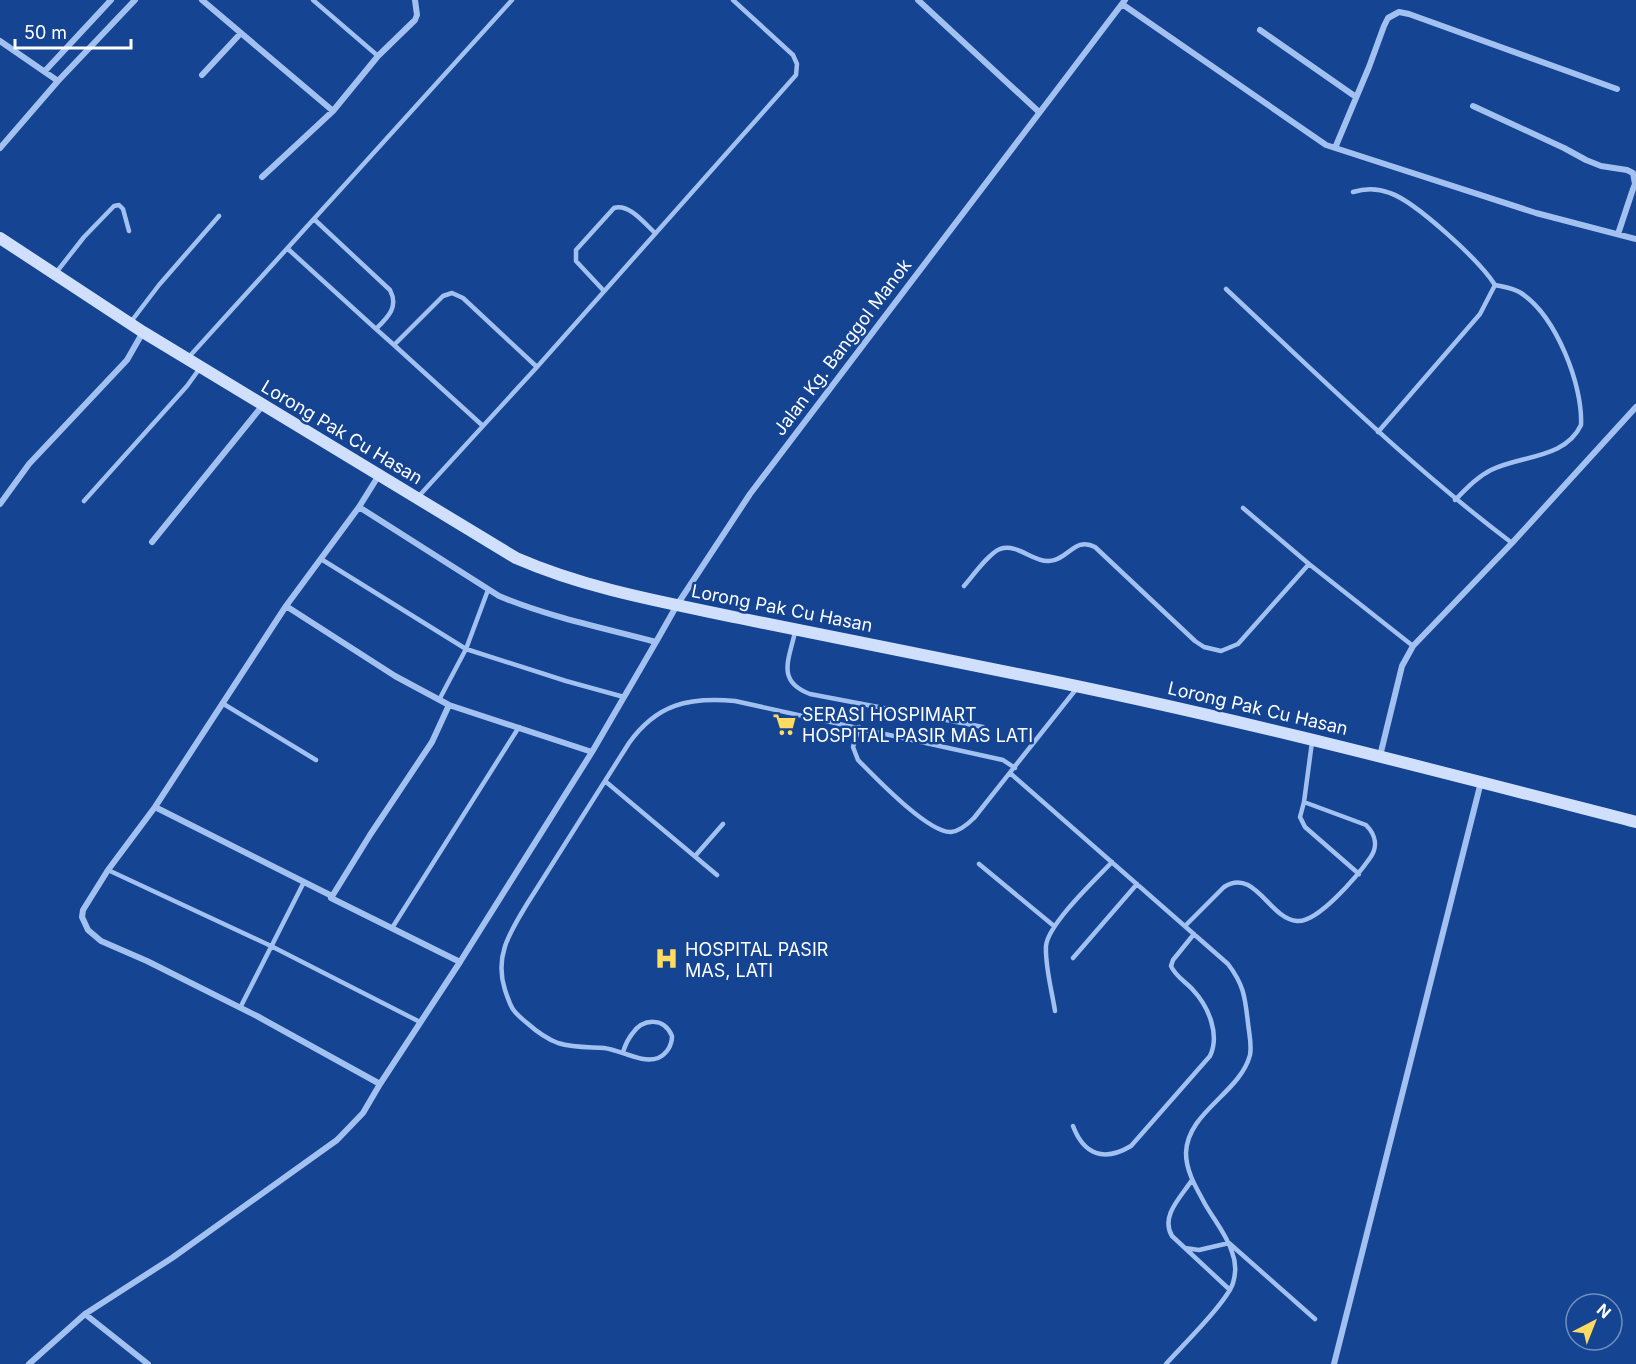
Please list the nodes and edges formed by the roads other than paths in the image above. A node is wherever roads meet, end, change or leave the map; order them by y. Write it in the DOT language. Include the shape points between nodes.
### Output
graph roads {
  1 [pos="111,0"];
  2 [pos="135,0"];
  3 [pos="202,0"];
  4 [pos="313,0"];
  5 [pos="415,0"];
  6 [pos="512,0"];
  7 [pos="733,0"];
  8 [pos="918,0"];
  9 [pos="1123,2"];
  10 [pos="1260,30"];
  11 [pos="240,34"];
  12 [pos="0,41"];
  13 [pos="378,56"];
  14 [pos="45,71"];
  15 [pos="202,75"];
  16 [pos="58,81"];
  17 [pos="1617,89"];
  18 [pos="1356,97"];
  19 [pos="1473,106"];
  20 [pos="333,111"];
  21 [pos="1039,112"];
  22 [pos="0,148"];
  23 [pos="1335,148"];
  24 [pos="262,177"];
  25 [pos="1353,192"];
  26 [pos="219,216"];
  27 [pos="315,220"];
  28 [pos="129,231"];
  29 [pos="655,233"];
  30 [pos="1618,234"];
  31 [pos="0,238"];
  32 [pos="1636,239"];
  33 [pos="288,249"];
  34 [pos="55,274"];
  35 [pos="1495,285"];
  36 [pos="1226,289"];
  37 [pos="604,291"];
  38 [pos="130,323"];
  39 [pos="376,329"];
  40 [pos="143,332"];
  41 [pos="394,345"];
  42 [pos="187,359"];
  43 [pos="201,367"];
  44 [pos="537,367"];
  45 [pos="263,405"];
  46 [pos="1636,407"];
  47 [pos="483,426"];
  48 [pos="1378,432"];
  49 [pos="380,475"];
  50 [pos="416,498"];
  51 [pos="1455,500"];
  52 [pos="84,501"];
  53 [pos="0,504"];
  54 [pos="359,507"];
  55 [pos="1243,508"];
  56 [pos="152,542"];
  57 [pos="1512,543"];
  58 [pos="321,559"];
  59 [pos="1309,564"];
  60 [pos="964,586"];
  61 [pos="488,590"];
  62 [pos="677,605"];
  63 [pos="286,606"];
  64 [pos="795,629"];
  65 [pos="656,642"];
  66 [pos="1413,646"];
  67 [pos="466,649"];
  68 [pos="1079,686"];
  69 [pos="624,697"];
  70 [pos="439,700"];
  71 [pos="222,703"];
  72 [pos="449,705"];
  73 [pos="519,727"];
  74 [pos="859,727"];
  75 [pos="983,727"];
  76 [pos="1312,740"];
  77 [pos="592,752"];
  78 [pos="1380,756"];
  79 [pos="316,760"];
  80 [pos="1015,768"];
  81 [pos="1010,773"];
  82 [pos="605,781"];
  83 [pos="1481,782"];
  84 [pos="1304,802"];
  85 [pos="155,807"];
  86 [pos="1636,822"];
  87 [pos="723,824"];
  88 [pos="695,856"];
  89 [pos="1112,862"];
  90 [pos="979,864"];
  91 [pos="108,870"];
  92 [pos="1359,874"];
  93 [pos="717,875"];
  94 [pos="304,882"];
  95 [pos="1137,884"];
  96 [pos="332,896"];
  97 [pos="1054,926"];
  98 [pos="1185,926"];
  99 [pos="392,928"];
  100 [pos="1194,934"];
  101 [pos="271,946"];
  102 [pos="1073,958"];
  103 [pos="460,962"];
  104 [pos="240,1008"];
  105 [pos="1055,1011"];
  106 [pos="420,1022"];
  107 [pos="623,1052"];
  108 [pos="380,1084"];
  109 [pos="1073,1126"];
  110 [pos="1192,1180"];
  111 [pos="1229,1243"];
  112 [pos="1185,1248"];
  113 [pos="1230,1290"];
  114 [pos="85,1314"];
  115 [pos="1315,1319"];
  116 [pos="29,1364"];
  117 [pos="148,1364"];
  118 [pos="1166,1364"];
  119 [pos="1334,1364"];
  1 -- 14 [label="street"];
  2 -- 16 [label="street"];
  3 -- 11 [label="street"];
  4 -- 13 [label="lane"];
  5 -- 13 [label="street" via="414,20"];
  6 -- 27 [label="lane"];
  7 -- 29 [label="lane" via="793,55 796,75"];
  8 -- 21 [label="street"];
  9 -- 21 [label="street, Jalan Kg. Banggol Manok"];
  9 -- 23 [label="street"];
  10 -- 18 [label="street"];
  11 -- 15 [label="street"];
  11 -- 20 [label="street"];
  12 -- 14 [label="street"];
  13 -- 20 [label="street"];
  14 -- 16 [label="street"];
  16 -- 22 [label="street"];
  17 -- 18 [label="street" via="1399,12 1384,26"];
  18 -- 23 [label="street"];
  19 -- 30 [label="street" via="1586,160 1633,173 1635,184"];
  20 -- 24 [label="street"];
  21 -- 62 [label="street, Jalan Kg. Banggol Manok" via="750,494"];
  23 -- 30 [label="street" via="1536,213"];
  25 -- 35 [label="lane" via="1379,190 1410,204 1480,266"];
  26 -- 38 [label="lane"];
  27 -- 33 [label="lane"];
  27 -- 39 [label="lane" via="392,294 391,314"];
  28 -- 34 [label="lane" via="123,209 114,206"];
  29 -- 37 [label="lane"];
  29 -- 37 [label="lane" via="620,206 576,250 576,261"];
  30 -- 32 [label="street"];
  31 -- 34 [label="street, Lorong Pak Cu Hasan"];
  33 -- 39 [label="lane"];
  33 -- 42 [label="lane"];
  34 -- 38 [label="street, Lorong Pak Cu Hasan"];
  35 -- 48 [label="lane" via="1480,314"];
  35 -- 51 [label="lane" via="1520,292 1548,319 1575,383 1581,425 1573,438 1559,448 1491,470"];
  36 -- 48 [label="lane"];
  37 -- 44 [label="lane"];
  38 -- 40 [label="street, Lorong Pak Cu Hasan"];
  39 -- 41 [label="lane"];
  40 -- 42 [label="street, Lorong Pak Cu Hasan"];
  40 -- 53 [label="street" via="127,360 29,464"];
  41 -- 44 [label="lane" via="442,296 452,293 463,298"];
  41 -- 47 [label="lane"];
  42 -- 43 [label="street, Lorong Pak Cu Hasan"];
  43 -- 45 [label="street, Lorong Pak Cu Hasan"];
  43 -- 52 [label="lane"];
  44 -- 47 [label="lane"];
  45 -- 49 [label="street, Lorong Pak Cu Hasan"];
  45 -- 56 [label="street"];
  46 -- 57 [label="street"];
  47 -- 50 [label="lane"];
  48 -- 51 [label="lane"];
  49 -- 50 [label="street, Lorong Pak Cu Hasan"];
  49 -- 54 [label="street"];
  50 -- 62 [label="street, Lorong Pak Cu Hasan" via="516,558 552,574"];
  51 -- 57 [label="lane"];
  54 -- 58 [label="street"];
  54 -- 61 [label="street"];
  55 -- 59 [label="lane"];
  57 -- 66 [label="street"];
  58 -- 63 [label="street"];
  58 -- 67 [label="lane"];
  59 -- 60 [label="lane" via="1243,639 1221,651 1195,641 1087,543 1051,561 1042,561 1018,549 1002,548"];
  59 -- 66 [label="lane"];
  61 -- 65 [label="street" via="516,603"];
  61 -- 67 [label="lane"];
  62 -- 64 [label="street, Lorong Pak Cu Hasan"];
  62 -- 65 [label="street, Jalan Kg. Banggol Manok"];
  63 -- 70 [label="street"];
  63 -- 71 [label="street"];
  64 -- 68 [label="street, Lorong Pak Cu Hasan"];
  64 -- 75 [label="lane" via="787,674 798,688 810,694"];
  65 -- 69 [label="street, Jalan Kg. Banggol Manok"];
  66 -- 78 [label="street" via="1400,674"];
  67 -- 69 [label="lane"];
  67 -- 70 [label="lane"];
  68 -- 76 [label="street, Lorong Pak Cu Hasan"];
  68 -- 80 [label="lane"];
  69 -- 77 [label="street, Jalan Kg. Banggol Manok"];
  70 -- 72 [label="street"];
  71 -- 79 [label="lane"];
  71 -- 85 [label="street"];
  72 -- 73 [label="street"];
  72 -- 96 [label="street" via="432,742"];
  73 -- 77 [label="street"];
  73 -- 99 [label="lane"];
  74 -- 80 [label="lane" via="1003,760"];
  74 -- 81 [label="lane" via="853,747 858,760 925,823 943,831 966,826"];
  74 -- 82 [label="lane" via="753,704 695,700 664,709 646,722"];
  76 -- 78 [label="street, Lorong Pak Cu Hasan"];
  76 -- 84 [label="lane"];
  77 -- 103 [label="street, Jalan Kg. Banggol Manok"];
  78 -- 83 [label="street, Lorong Pak Cu Hasan"];
  80 -- 81 [label="lane"];
  81 -- 89 [label="lane"];
  82 -- 88 [label="lane"];
  82 -- 107 [label="lane" via="513,928 501,962 501,977 509,1006 538,1032 578,1048"];
  83 -- 86 [label="street, Lorong Pak Cu Hasan"];
  83 -- 119 [label="street"];
  84 -- 92 [label="lane" via="1300,813 1303,824"];
  84 -- 92 [label="lane" via="1366,825 1372,831 1373,853"];
  85 -- 91 [label="street"];
  85 -- 94 [label="street"];
  87 -- 88 [label="lane"];
  88 -- 93 [label="lane"];
  89 -- 95 [label="lane"];
  89 -- 97 [label="lane"];
  90 -- 97 [label="lane"];
  91 -- 101 [label="lane"];
  91 -- 104 [label="street" via="83,910 88,930 101,941"];
  92 -- 98 [label="lane" via="1307,920 1284,917 1251,886 1241,882 1224,887"];
  94 -- 96 [label="street"];
  94 -- 101 [label="lane"];
  95 -- 98 [label="lane"];
  95 -- 102 [label="lane"];
  96 -- 99 [label="street"];
  97 -- 105 [label="lane" via="1046,946"];
  98 -- 100 [label="lane"];
  99 -- 103 [label="street"];
  100 -- 109 [label="lane" via="1171,966 1207,1012 1215,1040 1210,1056 1131,1146 1118,1154 1086,1148"];
  100 -- 110 [label="lane" via="1227,964 1240,983 1245,994 1251,1045 1239,1075 1192,1133 1186,1154"];
  101 -- 104 [label="lane"];
  101 -- 106 [label="lane"];
  103 -- 106 [label="street, Jalan Kg. Banggol Manok"];
  104 -- 108 [label="street"];
  106 -- 108 [label="street, Jalan Kg. Banggol Manok"];
  107 -- 107 [label="lane" via="640,1058 660,1058 670,1046 672,1036 665,1025 652,1021 632,1033"];
  108 -- 114 [label="street, Jalan Kg. Banggol Manok" via="363,1113 337,1140 172,1258"];
  110 -- 111 [label="lane"];
  110 -- 112 [label="lane" via="1167,1222 1172,1236"];
  111 -- 112 [label="lane" via="1199,1250"];
  111 -- 113 [label="lane" via="1235,1268"];
  111 -- 115 [label="lane"];
  112 -- 113 [label="lane"];
  113 -- 118 [label="lane"];
  114 -- 116 [label="street, Jalan Kg. Banggol Manok"];
  114 -- 117 [label="street"];
}
